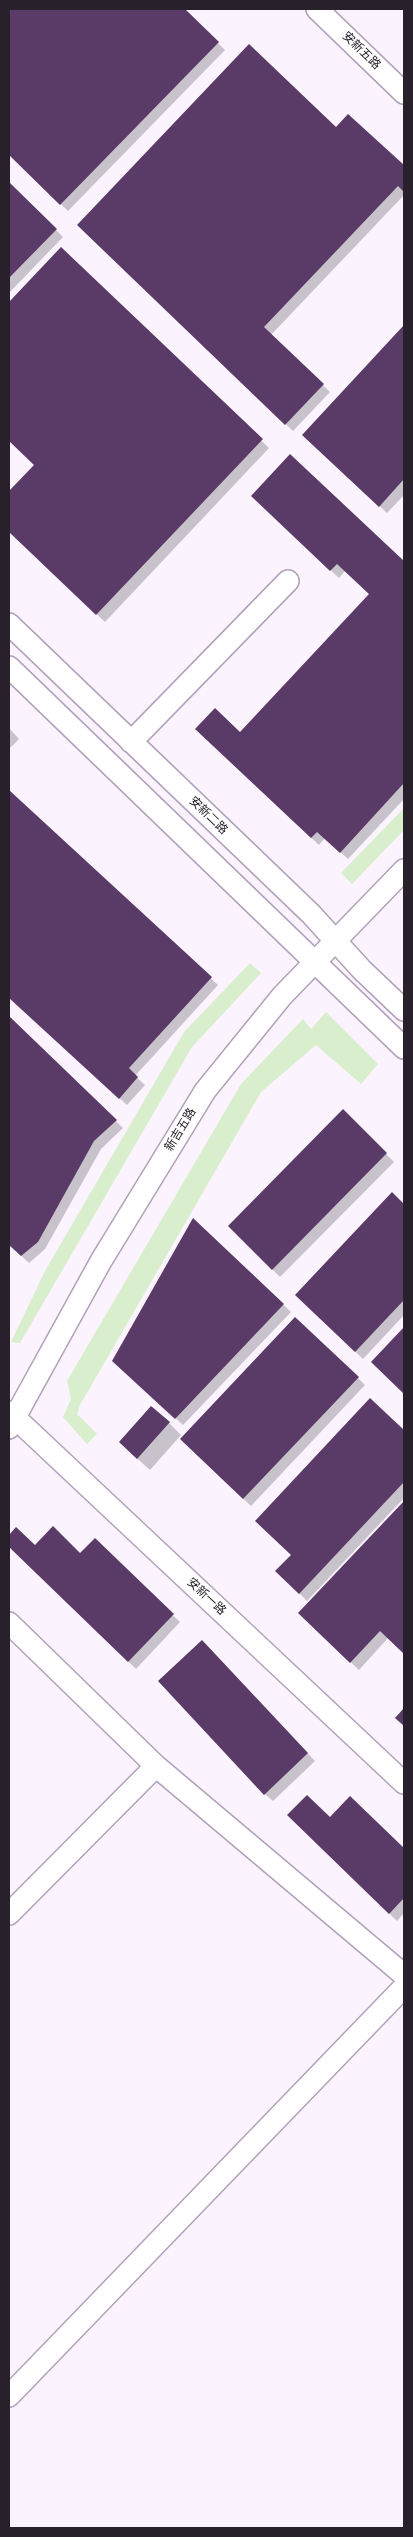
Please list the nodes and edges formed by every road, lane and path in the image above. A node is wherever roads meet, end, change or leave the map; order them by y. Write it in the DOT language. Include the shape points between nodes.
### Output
graph roads {
  1 [pos="317,9"];
  2 [pos="404,93"];
  3 [pos="288,581"];
  4 [pos="9,624"];
  5 [pos="9,667"];
  6 [pos="131,742"];
  7 [pos="404,870"];
  8 [pos="336,942"];
  9 [pos="315,962"];
  10 [pos="404,1010"];
  11 [pos="404,1048"];
  12 [pos="11,1419"];
  13 [pos="9,1623"];
  14 [pos="156,1766"];
  15 [pos="404,1783"];
  16 [pos="9,1914"];
  17 [pos="404,1975"];
  18 [pos="404,1987"];
  19 [pos="9,2396"];
  1 -- 2 [label="street, 安新五路"];
  3 -- 6 [label="street"];
  4 -- 6 [label="street, 安新二路"];
  5 -- 9 [label="street"];
  6 -- 8 [label="street, 安新二路" via="311,914"];
  7 -- 8 [label="street, 新吉五路"];
  8 -- 9 [label="street, 新吉五路"];
  8 -- 10 [label="street, 安新二路"];
  9 -- 11 [label="street"];
  9 -- 12 [label="street, 新吉五路" via="282,996 204,1091 101,1261"];
  12 -- 15 [label="street, 安新一路"];
  13 -- 14 [label="street"];
  14 -- 16 [label="street"];
  14 -- 17 [label="street"];
  18 -- 19 [label="street"];
}
